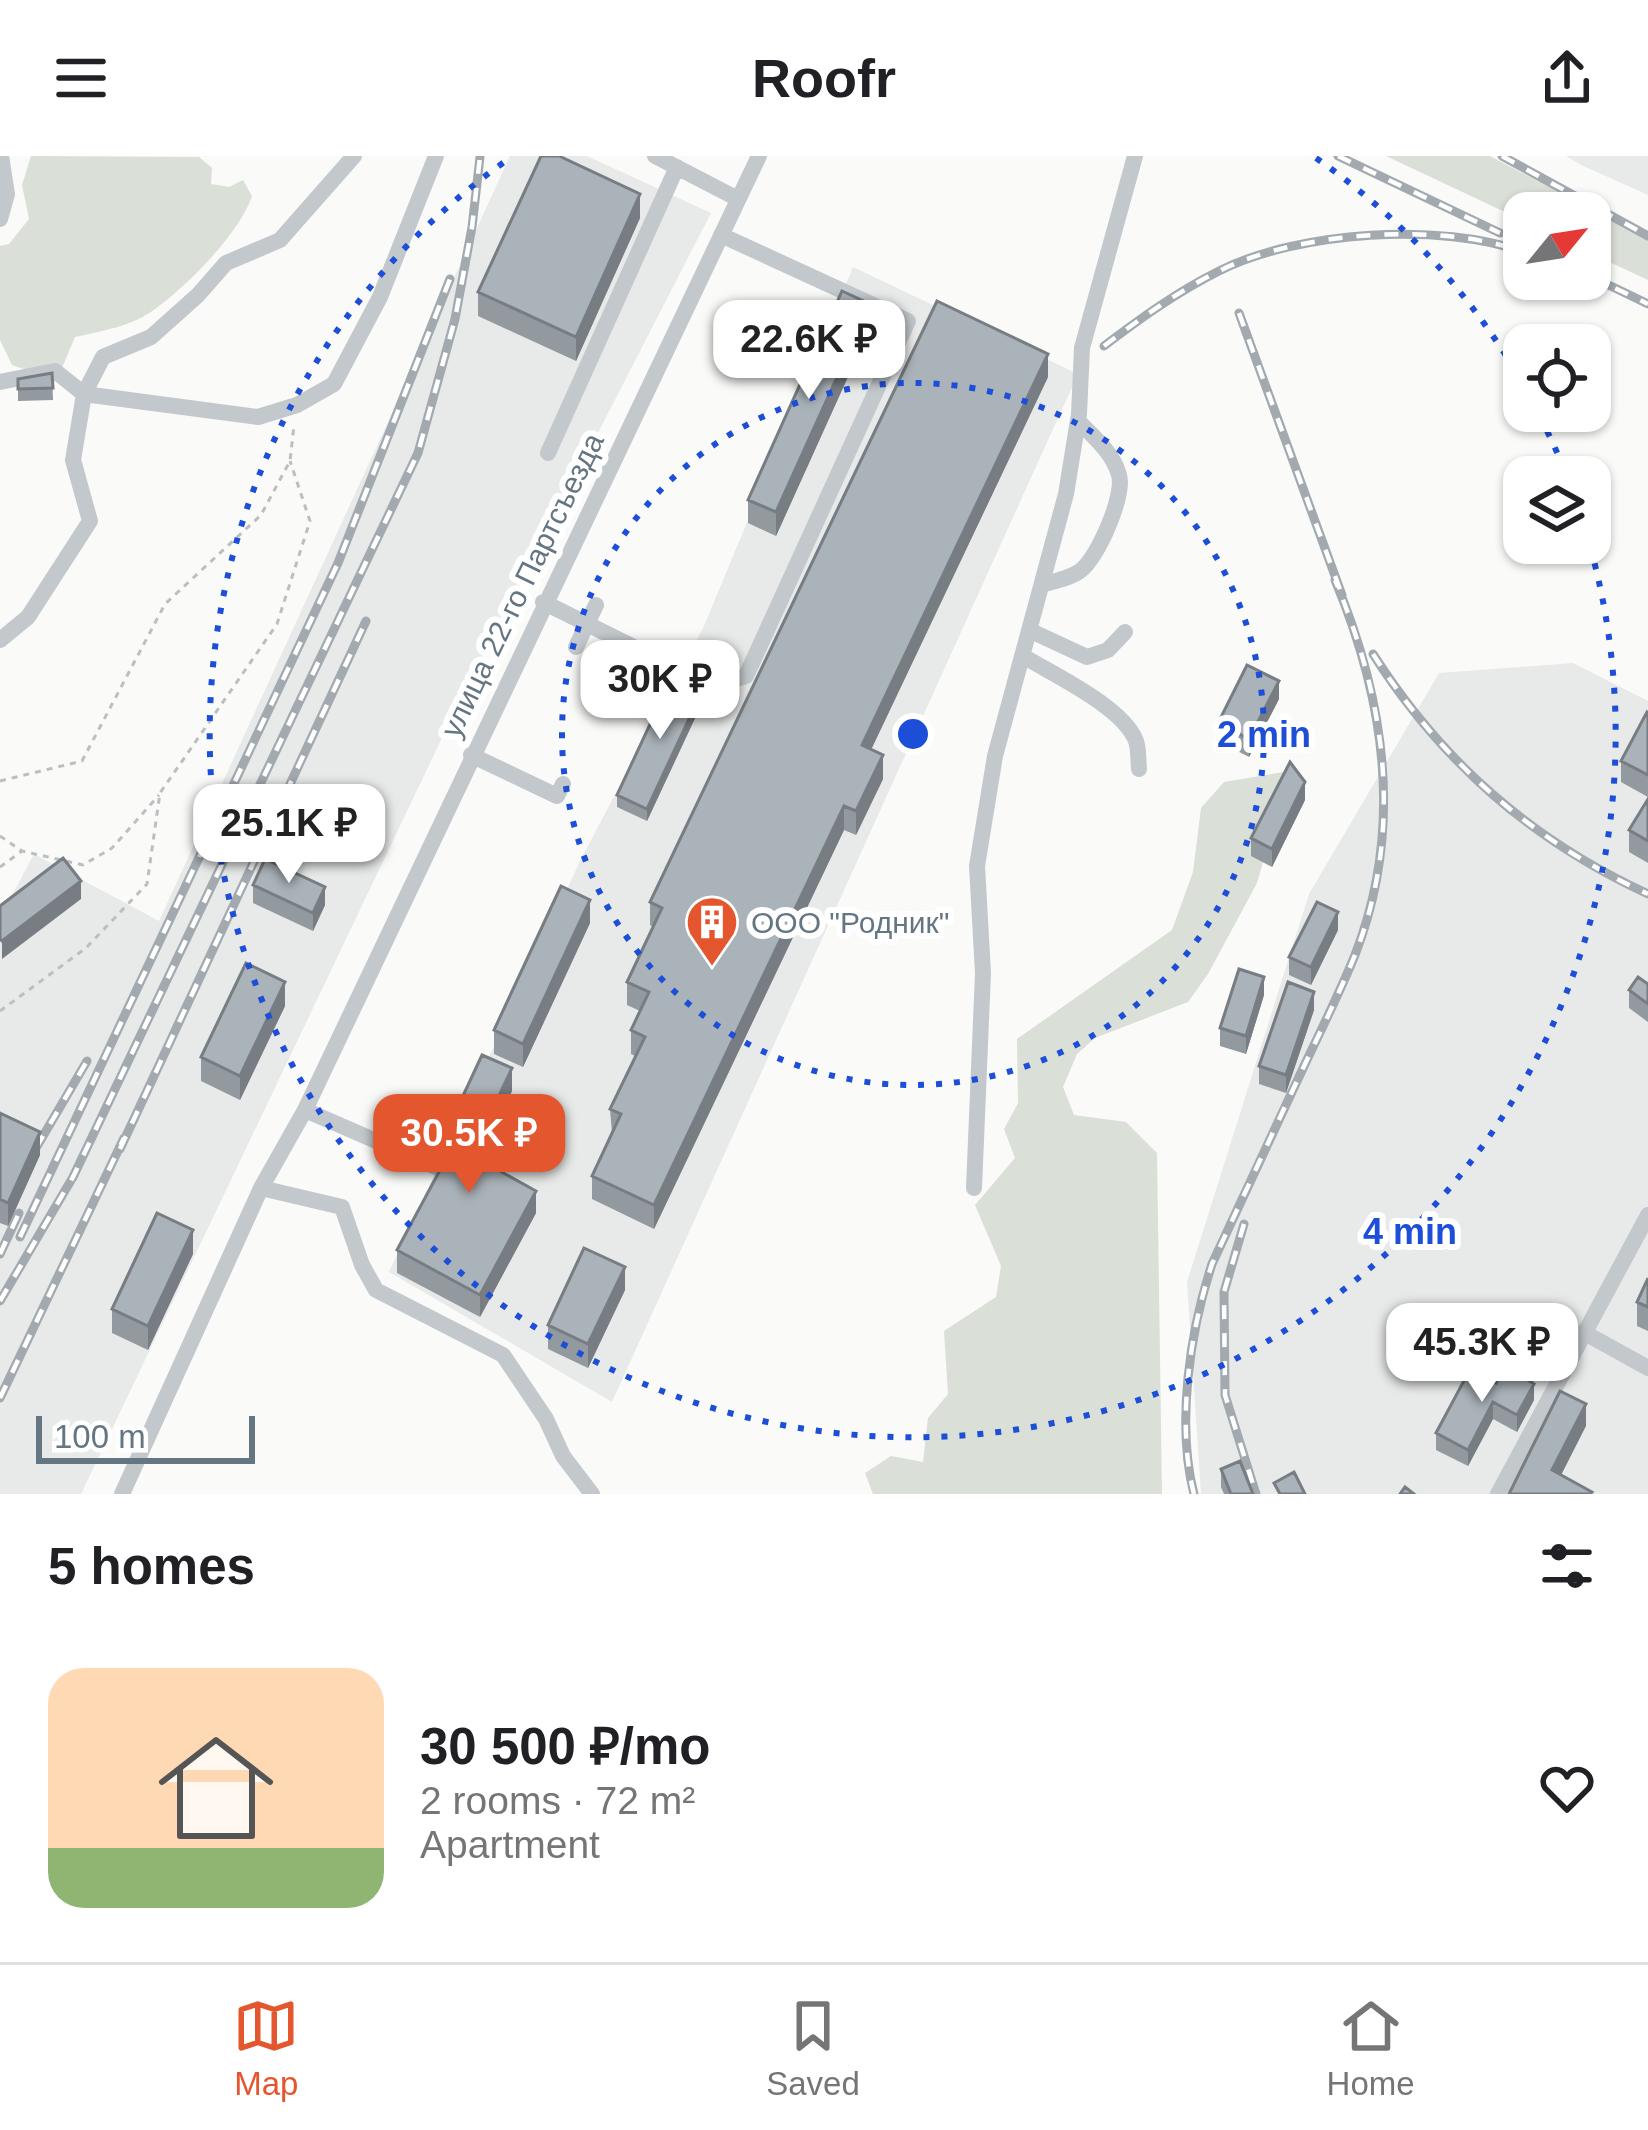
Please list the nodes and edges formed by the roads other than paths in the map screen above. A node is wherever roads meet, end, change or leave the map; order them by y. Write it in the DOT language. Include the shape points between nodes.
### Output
graph roads {
  1 [pos="1,156"];
  2 [pos="354,156"];
  3 [pos="436,156"];
  4 [pos="655,156"];
  5 [pos="759,156"];
  6 [pos="1135,156"];
  7 [pos="677,167"];
  8 [pos="738,199"];
  9 [pos="0,219"];
  10 [pos="721,235"];
  11 [pos="0,382"];
  12 [pos="85,394"];
  13 [pos="1078,422"];
  14 [pos="548,452"];
  15 [pos="1044,584"];
  16 [pos="543,602"];
  17 [pos="596,605"];
  18 [pos="586,624"];
  19 [pos="1030,632"];
  20 [pos="1125,632"];
  21 [pos="0,640"];
  22 [pos="576,646"];
  23 [pos="1023,656"];
  24 [pos="471,755"];
  25 [pos="1139,770"];
  26 [pos="563,784"];
  27 [pos="305,1109"];
  28 [pos="438,1168"];
  29 [pos="261,1188"];
  30 [pos="974,1188"];
  31 [pos="1648,1215"];
  32 [pos="1583,1332"];
  33 [pos="1648,1368"];
  34 [pos="122,1494"];
  35 [pos="592,1494"];
  36 [pos="1498,1494"];
  1 -- 9 [label="street" via="7,194"];
  2 -- 12 [label="street" via="280,240 226,263 151,337 103,357"];
  3 -- 12 [label="street" via="380,297 334,384 258,417"];
  4 -- 7 [label="street"];
  5 -- 8 [label="street, улица 22-го Партсъезда"];
  6 -- 13 [label="street" via="1082,349"];
  7 -- 8 [label="street"];
  7 -- 14 [label="street"];
  8 -- 10 [label="street, улица 22-го Партсъезда"];
  10 -- 16 [label="street, улица 22-го Партсъезда"];
  10 -- 18 [label="street" via="908,321 746,676 714,687"];
  11 -- 12 [label="street" via="55,371"];
  12 -- 21 [label="street" via="73,460 90,521 28,617"];
  13 -- 15 [label="street"];
  13 -- 15 [label="street" via="1112,460 1120,497 1090,561"];
  15 -- 19 [label="street"];
  16 -- 18 [label="street"];
  16 -- 24 [label="street, улица 22-го Партсъезда"];
  17 -- 18 [label="street"];
  18 -- 22 [label="street"];
  19 -- 20 [label="street" via="1087,657"];
  19 -- 23 [label="street"];
  23 -- 25 [label="street" via="1114,713 1137,744"];
  23 -- 30 [label="street" via="977,866 983,973"];
  24 -- 26 [label="street" via="523,772 557,796"];
  24 -- 27 [label="street, улица 22-го Партсъезда"];
  27 -- 28 [label="street"];
  27 -- 29 [label="street, улица 22-го Партсъезда"];
  29 -- 34 [label="street, улица 22-го Партсъезда"];
  29 -- 35 [label="street" via="342,1207 376,1290 503,1355"];
  31 -- 32 [label="street"];
  32 -- 33 [label="street"];
  32 -- 36 [label="street"];
}
